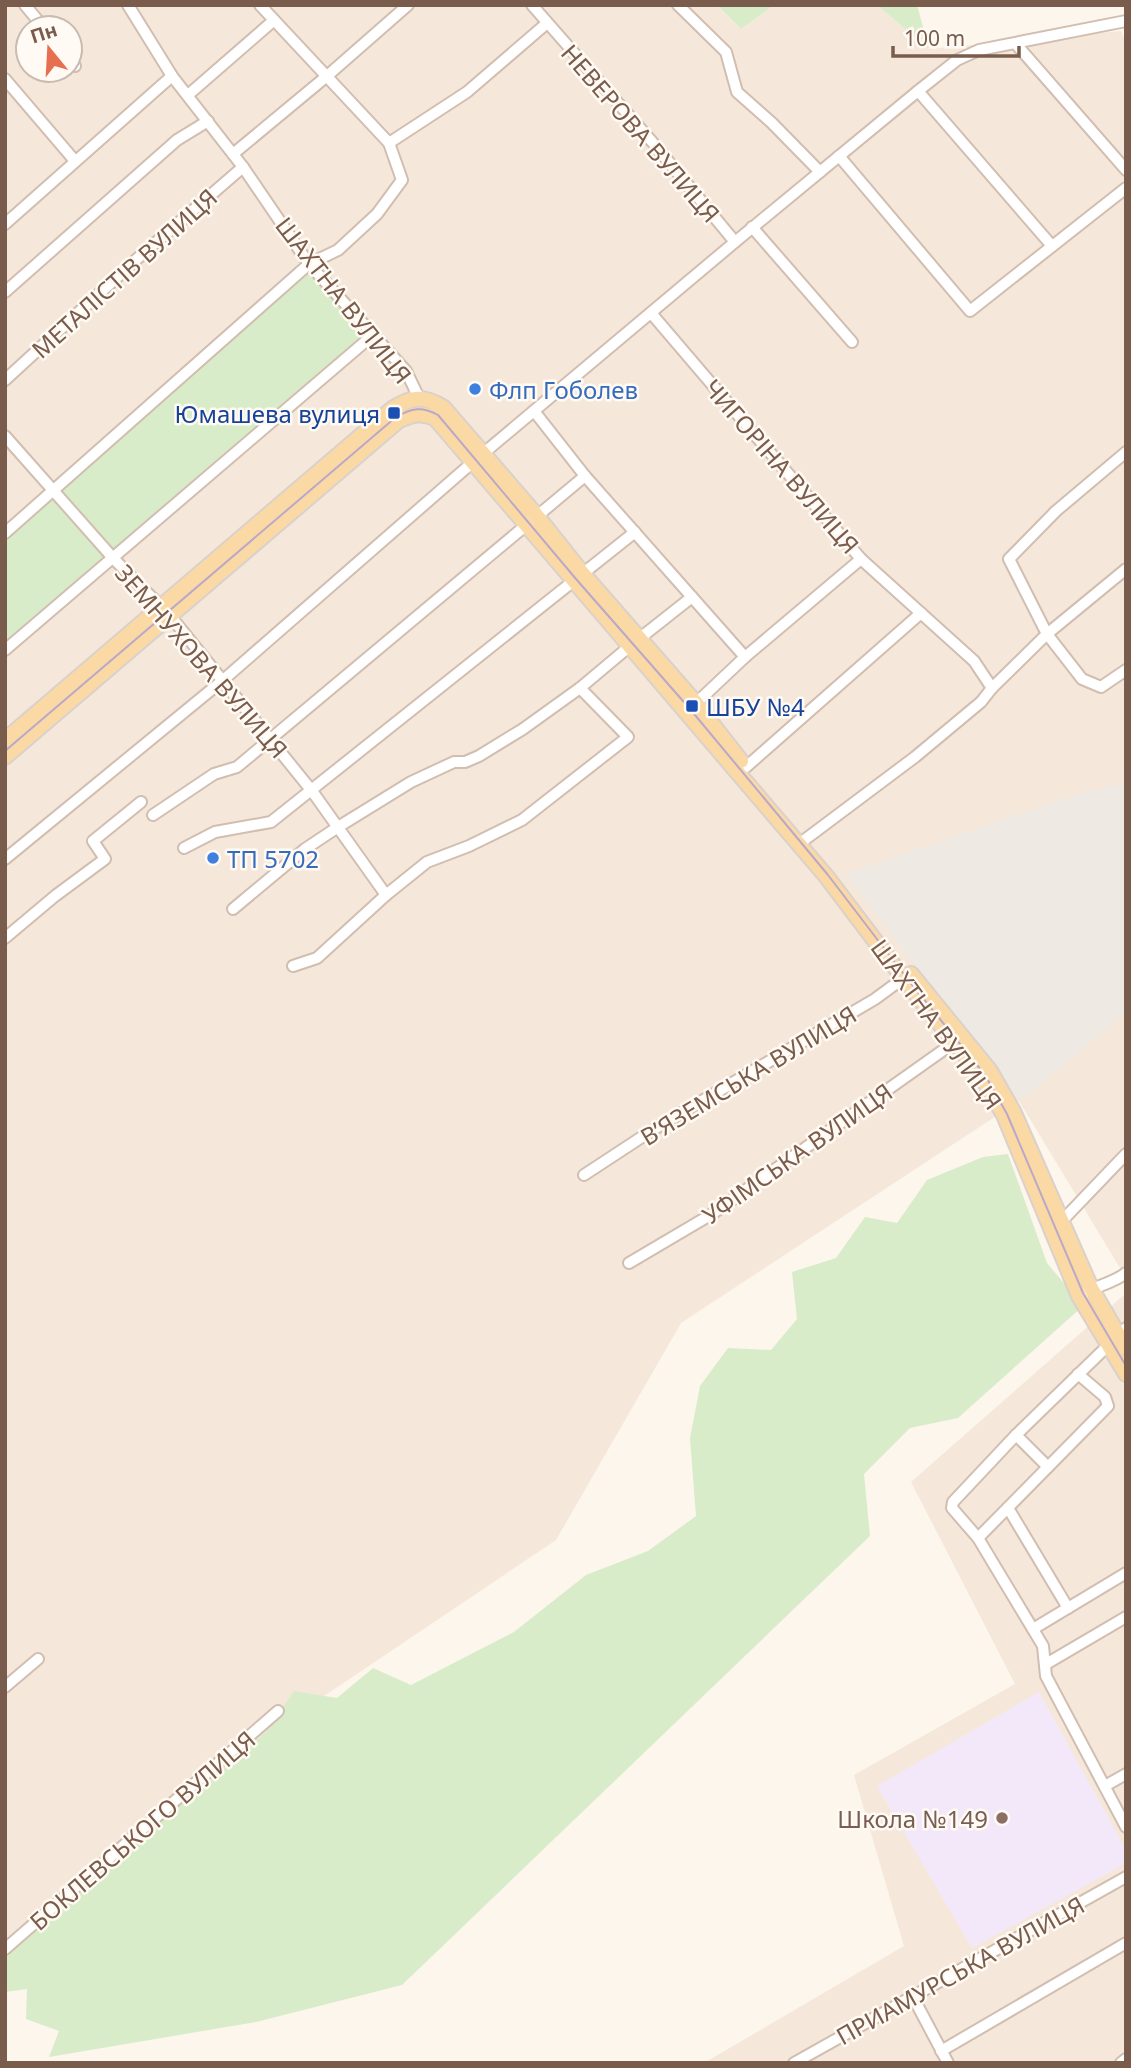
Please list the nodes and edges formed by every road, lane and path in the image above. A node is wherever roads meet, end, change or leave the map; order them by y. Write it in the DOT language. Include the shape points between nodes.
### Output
graph roads {
  1 [pos="128,5"];
  2 [pos="260,5"];
  3 [pos="408,5"];
  4 [pos="532,5"];
  5 [pos="678,5"];
  6 [pos="273,21"];
  7 [pos="1126,21"];
  8 [pos="546,24"];
  9 [pos="1016,44"];
  10 [pos="172,76"];
  11 [pos="327,76"];
  12 [pos="5,79"];
  13 [pos="918,90"];
  14 [pos="188,95"];
  15 [pos="208,121"];
  16 [pos="389,143"];
  17 [pos="233,153"];
  18 [pos="839,156"];
  19 [pos="75,161"];
  20 [pos="243,167"];
  21 [pos="1126,170"];
  22 [pos="820,172"];
  23 [pos="1126,188"];
  24 [pos="5,223"];
  25 [pos="752,227"];
  26 [pos="735,242"];
  27 [pos="1052,246"];
  28 [pos="309,264"];
  29 [pos="5,292"];
  30 [pos="651,313"];
  31 [pos="373,335"];
  32 [pos="852,342"];
  33 [pos="5,380"];
  34 [pos="419,398"];
  35 [pos="534,411"];
  36 [pos="5,436"];
  37 [pos="1126,452"];
  38 [pos="478,458"];
  39 [pos="585,476"];
  40 [pos="53,492"];
  41 [pos="531,520"];
  42 [pos="635,532"];
  43 [pos="5,533"];
  44 [pos="113,558"];
  45 [pos="861,559"];
  46 [pos="1126,569"];
  47 [pos="578,578"];
  48 [pos="692,597"];
  49 [pos="166,612"];
  50 [pos="921,613"];
  51 [pos="1047,634"];
  52 [pos="635,642"];
  53 [pos="5,650"];
  54 [pos="745,657"];
  55 [pos="1126,670"];
  56 [pos="222,681"];
  57 [pos="580,688"];
  58 [pos="992,688"];
  59 [pos="691,707"];
  60 [pos="5,740"];
  61 [pos="270,740"];
  62 [pos="5,757"];
  63 [pos="746,767"];
  64 [pos="312,791"];
  65 [pos="141,802"];
  66 [pos="153,815"];
  67 [pos="338,827"];
  68 [pos="802,841"];
  69 [pos="184,848"];
  70 [pos="5,859"];
  71 [pos="386,895"];
  72 [pos="233,909"];
  73 [pos="5,938"];
  74 [pos="293,966"];
  75 [pos="907,976"];
  76 [pos="958,1040"];
  77 [pos="1126,1154"];
  78 [pos="584,1175"];
  79 [pos="1057,1226"];
  80 [pos="628,1263"];
  81 [pos="1126,1273"];
  82 [pos="1085,1292"];
  83 [pos="1117,1336"];
  84 [pos="1126,1348"];
  85 [pos="1078,1374"];
  86 [pos="1126,1374"];
  87 [pos="1016,1436"];
  88 [pos="1048,1467"];
  89 [pos="1008,1508"];
  90 [pos="978,1538"];
  91 [pos="1126,1573"];
  92 [pos="1068,1608"];
  93 [pos="1126,1617"];
  94 [pos="1033,1629"];
  95 [pos="38,1659"];
  96 [pos="1046,1664"];
  97 [pos="5,1687"];
  98 [pos="278,1710"];
  99 [pos="1126,1774"];
  100 [pos="1105,1786"];
  101 [pos="1126,1828"];
  102 [pos="1126,1877"];
  103 [pos="1126,1943"];
  104 [pos="5,1949"];
  105 [pos="912,1997"];
  106 [pos="941,2051"];
  107 [pos="1126,2059"];
  108 [pos="794,2063"];
  109 [pos="948,2063"];
  110 [pos="1121,2063"];
  1 -- 10 [label="street, ШАХТНА ВУЛИЦЯ"];
  2 -- 6 [label="street"];
  3 -- 11 [label="street"];
  4 -- 8 [label="street, НЕВЕРОВА ВУЛИЦЯ"];
  5 -- 22 [label="street" via="726,52 737,92"];
  6 -- 11 [label="street"];
  6 -- 14 [label="street"];
  7 -- 9 [label="street, НЕВЕРОВА ВУЛИЦЯ"];
  8 -- 16 [label="street, НЕВЕРОВА ВУЛИЦЯ" via="467,92"];
  8 -- 26 [label="street, НЕВЕРОВА ВУЛИЦЯ"];
  9 -- 13 [label="street, НЕВЕРОВА ВУЛИЦЯ" via="979,50 957,60"];
  9 -- 21 [label="street"];
  10 -- 14 [label="street, ШАХТНА ВУЛИЦЯ"];
  10 -- 19 [label="street"];
  11 -- 16 [label="street"];
  11 -- 17 [label="street"];
  12 -- 19 [label="street"];
  13 -- 18 [label="street, НЕВЕРОВА ВУЛИЦЯ"];
  13 -- 27 [label="street"];
  14 -- 15 [label="street, ШАХТНА ВУЛИЦЯ"];
  15 -- 17 [label="street, ШАХТНА ВУЛИЦЯ"];
  15 -- 29 [label="street" via="177,140"];
  16 -- 28 [label="street" via="402,180 377,214 338,250"];
  17 -- 20 [label="street, ШАХТНА ВУЛИЦЯ"];
  18 -- 22 [label="street, НЕВЕРОВА ВУЛИЦЯ"];
  18 -- 27 [label="street" via="970,311"];
  19 -- 24 [label="street"];
  20 -- 28 [label="street, ШАХТНА ВУЛИЦЯ"];
  20 -- 33 [label="street, МЕТАЛІСТІВ ВУЛИЦЯ"];
  22 -- 25 [label="street, НЕВЕРОВА ВУЛИЦЯ"];
  23 -- 27 [label="street"];
  25 -- 26 [label="street, НЕВЕРОВА ВУЛИЦЯ"];
  25 -- 32 [label="street"];
  26 -- 30 [label="street, НЕВЕРОВА ВУЛИЦЯ"];
  28 -- 31 [label="street, ШАХТНА ВУЛИЦЯ"];
  28 -- 40 [label="street"];
  30 -- 35 [label="street, НЕВЕРОВА ВУЛИЦЯ"];
  30 -- 45 [label="street, ЧИГОРІНА ВУЛИЦЯ"];
  31 -- 34 [label="street, ШАХТНА ВУЛИЦЯ" via="406,372"];
  31 -- 44 [label="street"];
  34 -- 38 [label="main road, ШАХТНА ВУЛИЦЯ" via="444,408"];
  34 -- 49 [label="main road" via="392,409"];
  35 -- 38 [label="street, НЕВЕРОВА ВУЛИЦЯ"];
  35 -- 39 [label="street"];
  36 -- 40 [label="street, ЗЕМНУХОВА ВУЛИЦЯ"];
  37 -- 51 [label="street" via="1056,511 1009,559"];
  38 -- 41 [label="main road, ШАХТНА ВУЛИЦЯ"];
  38 -- 49 [label="main road, ШАХТНА ВУЛИЦЯ" via="435,418 409,415"];
  38 -- 56 [label="street"];
  39 -- 41 [label="street"];
  39 -- 42 [label="street"];
  40 -- 43 [label="street"];
  40 -- 44 [label="street, ЗЕМНУХОВА ВУЛИЦЯ"];
  41 -- 47 [label="main road, ШАХТНА ВУЛИЦЯ"];
  41 -- 61 [label="street"];
  42 -- 47 [label="street"];
  42 -- 48 [label="street"];
  44 -- 49 [label="street, ЗЕМНУХОВА ВУЛИЦЯ"];
  44 -- 53 [label="street"];
  45 -- 50 [label="street, ЧИГОРІНА ВУЛИЦЯ"];
  45 -- 54 [label="street"];
  46 -- 51 [label="street"];
  47 -- 52 [label="main road, ШАХТНА ВУЛИЦЯ"];
  47 -- 64 [label="street"];
  48 -- 52 [label="street"];
  48 -- 54 [label="street"];
  49 -- 56 [label="street, ЗЕМНУХОВА ВУЛИЦЯ"];
  49 -- 60 [label="main road"];
  49 -- 62 [label="main road"];
  50 -- 58 [label="street, ЧИГОРІНА ВУЛИЦЯ" via="974,661"];
  50 -- 63 [label="street"];
  51 -- 55 [label="street" via="1082,679 1101,687"];
  51 -- 58 [label="street"];
  52 -- 57 [label="street"];
  52 -- 59 [label="main road, ШАХТНА ВУЛИЦЯ"];
  54 -- 59 [label="street"];
  56 -- 61 [label="street, ЗЕМНУХОВА ВУЛИЦЯ"];
  56 -- 70 [label="street"];
  57 -- 67 [label="street" via="479,756 411,782"];
  57 -- 71 [label="street" via="628,737 522,820 427,862"];
  58 -- 68 [label="street" via="915,757"];
  59 -- 63 [label="main road, ШАХТНА ВУЛИЦЯ"];
  59 -- 68 [label="main road, ШАХТНА ВУЛИЦЯ"];
  61 -- 64 [label="street, ЗЕМНУХОВА ВУЛИЦЯ"];
  61 -- 66 [label="street" via="237,767 214,774"];
  63 -- 68 [label="main road, ШАХТНА ВУЛИЦЯ"];
  64 -- 67 [label="street, ЗЕМНУХОВА ВУЛИЦЯ"];
  64 -- 69 [label="street" via="271,822 215,832"];
  65 -- 73 [label="street" via="93,841 104,859"];
  67 -- 71 [label="street, ЗЕМНУХОВА ВУЛИЦЯ"];
  67 -- 72 [label="street"];
  68 -- 75 [label="main road, ШАХТНА ВУЛИЦЯ"];
  71 -- 74 [label="street" via="317,958"];
  75 -- 76 [label="main road, ШАХТНА ВУЛИЦЯ"];
  75 -- 78 [label="street, В’ЯЗЕМСЬКА ВУЛИЦЯ"];
  76 -- 79 [label="main road, ШАХТНА ВУЛИЦЯ" via="990,1071 1013,1111"];
  76 -- 80 [label="street, УФІМСЬКА ВУЛИЦЯ" via="712,1214"];
  77 -- 79 [label="street"];
  79 -- 82 [label="main road, ШАХТНА ВУЛИЦЯ"];
  81 -- 82 [label="street"];
  82 -- 83 [label="main road, ШАХТНА ВУЛИЦЯ"];
  83 -- 84 [label="main road, ШАХТНА ВУЛИЦЯ"];
  83 -- 85 [label="street"];
  83 -- 86 [label="main road, ШАХТНА ВУЛИЦЯ"];
  85 -- 87 [label="street"];
  85 -- 88 [label="street" via="1105,1397 1108,1406"];
  87 -- 88 [label="street"];
  87 -- 90 [label="street" via="953,1502 955,1514"];
  88 -- 89 [label="street"];
  89 -- 90 [label="street"];
  89 -- 92 [label="street"];
  90 -- 94 [label="street"];
  91 -- 92 [label="street"];
  92 -- 94 [label="street"];
  93 -- 96 [label="street"];
  94 -- 96 [label="street"];
  95 -- 97 [label="street"];
  96 -- 100 [label="street" via="1046,1676"];
  98 -- 104 [label="street, БОКЛЕВСЬКОГО ВУЛИЦЯ"];
  99 -- 100 [label="street"];
  100 -- 101 [label="street"];
  102 -- 105 [label="street, ПРИАМУРСЬКА ВУЛИЦЯ"];
  103 -- 106 [label="street"];
  105 -- 106 [label="street"];
  105 -- 108 [label="street, ПРИАМУРСЬКА ВУЛИЦЯ"];
  106 -- 109 [label="street"];
  107 -- 110 [label="street"];
}
